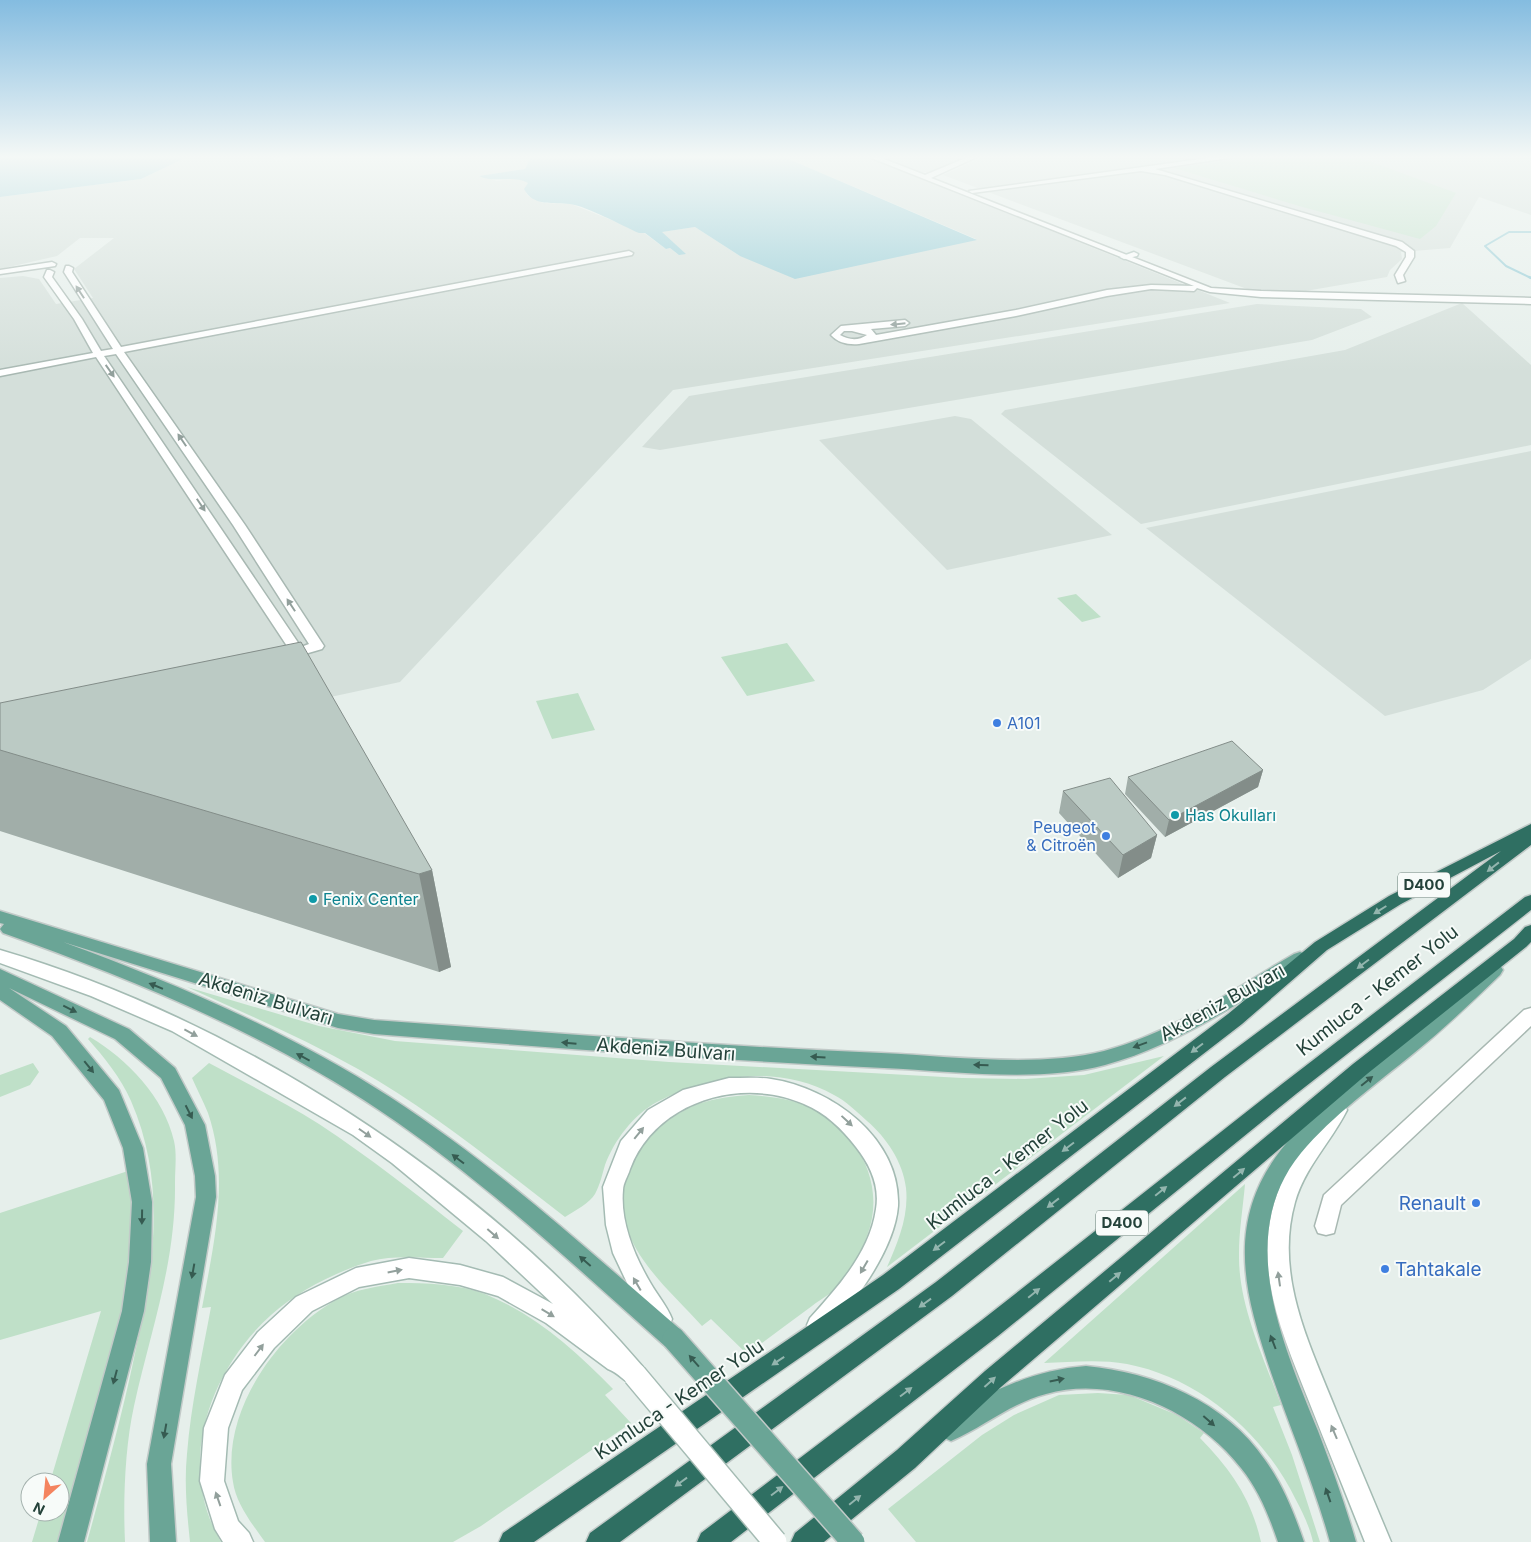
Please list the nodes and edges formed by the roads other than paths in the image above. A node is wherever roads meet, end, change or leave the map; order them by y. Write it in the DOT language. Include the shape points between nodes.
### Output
graph roads {
  1 [pos="1059,229"];
  2 [pos="1068,229"];
  3 [pos="1349,229"];
  4 [pos="629,253"];
  5 [pos="1134,254"];
  6 [pos="1124,256"];
  7 [pos="57,267"];
  8 [pos="0,272"];
  9 [pos="0,276"];
  10 [pos="1401,281"];
  11 [pos="1210,290"];
  12 [pos="1231,292"];
  13 [pos="1396,298"];
  14 [pos="1433,299"];
  15 [pos="1529,301"];
  16 [pos="1016,312"];
  17 [pos="95,316"];
  18 [pos="78,319"];
  19 [pos="858,328"];
  20 [pos="868,339"];
  21 [pos="120,351"];
  22 [pos="99,355"];
  23 [pos="0,373"];
  24 [pos="1531,829"];
  25 [pos="1531,836"];
  26 [pos="1531,901"];
  27 [pos="0,917"];
  28 [pos="0,926"];
  29 [pos="1525,937"];
  30 [pos="1321,946"];
  31 [pos="0,956"];
  32 [pos="0,976"];
  33 [pos="0,991"];
  34 [pos="1531,1016"];
  35 [pos="1340,1105"];
  36 [pos="1326,1226"];
  37 [pos="674,1339"];
  38 [pos="800,1346"];
  39 [pos="635,1375"];
  40 [pos="906,1459"];
  41 [pos="535,1525"];
  42 [pos="71,1542"];
  43 [pos="163,1542"];
  44 [pos="240,1542"];
  45 [pos="497,1542"];
  46 [pos="512,1542"];
  47 [pos="599,1542"];
  48 [pos="710,1542"];
  49 [pos="775,1542"];
  50 [pos="804,1542"];
  51 [pos="853,1542"];
  52 [pos="1291,1542"];
  53 [pos="1342,1542"];
  54 [pos="1378,1542"];
  1 -- 6 [label="street"];
  2 -- 5 [label="street"];
  3 -- 10 [label="street" via="1399,244 1410,251 1399,276"];
  4 -- 21 [label="street"];
  5 -- 6 [label="street"];
  5 -- 12 [label="street"];
  6 -- 11 [label="street"];
  7 -- 8 [label="street"];
  7 -- 9 [label="street"];
  17 -- 7 [label="street, one-way" via="68,272"];
  7 -- 18 [label="street" via="48,277"];
  10 -- 13 [label="street" via="1402,295"];
  10 -- 14 [label="street" via="1417,294"];
  11 -- 12 [label="street"];
  11 -- 16 [label="street" via="1151,287"];
  12 -- 13 [label="street"];
  13 -- 14 [label="street"];
  14 -- 15 [label="street"];
  16 -- 19 [label="street, one-way"];
  16 -- 20 [label="street"];
  17 -- 18 [label="street"];
  17 -- 21 [label="street"];
  18 -- 22 [label="street"];
  19 -- 20 [label="street" via="871,333"];
  19 -- 20 [label="street" via="841,330 835,335 852,341"];
  21 -- 22 [label="street"];
  22 -- 21 [label="street, one-way" via="298,652 317,646"];
  22 -- 23 [label="street"];
  24 -- 30 [label="highway, Kumluca - Kemer Yolu / D400, one-way" via="1394,900"];
  25 -- 47 [label="highway, Kumluca - Kemer Yolu / D400, one-way" via="1218,1072 944,1289"];
  48 -- 26 [label="highway, Kumluca - Kemer Yolu / D400, one-way" via="990,1328 1288,1089"];
  30 -- 27 [label="main road, Akdeniz Bulvarı, one-way" via="1192,1023 1150,1042 1104,1058 1054,1065 1010,1066 738,1054 374,1027 338,1021"];
  37 -- 28 [label="main road, one-way" via="534,1217 399,1113 346,1079 170,991"];
  35 -- 29 [label="main road, one-way" via="1460,1003"];
  40 -- 29 [label="highway, D400, one-way" via="993,1379 1360,1069"];
  30 -- 38 [label="highway, Kumluca - Kemer Yolu / D400, one-way" via="1235,1019 945,1242"];
  31 -- 39 [label="street, one-way" via="97,991 179,1026 360,1129 494,1234 596,1329"];
  32 -- 43 [label="main road, one-way" via="122,1034 168,1073 195,1125 206,1197 159,1464"];
  33 -- 42 [label="main road, one-way" via="59,1031 112,1096 133,1148 142,1202 140,1262 133,1311"];
  34 -- 36 [label="street" via="1331,1201"];
  53 -- 35 [label="main road, one-way" via="1305,1427 1270,1334 1257,1275 1256,1230 1270,1182 1281,1162 1297,1142"];
  54 -- 35 [label="street, one-way" via="1291,1328 1278,1272 1276,1242 1280,1215 1291,1182"];
  37 -- 38 [label="street, one-way" via="624,1258 616,1227 612,1188 624,1151 649,1120 682,1099 722,1085 763,1085 800,1092 836,1110 863,1136 883,1172 887,1211 874,1250 853,1285"];
  51 -- 37 [label="main road, one-way, bridge"];
  38 -- 41 [label="highway, Kumluca - Kemer Yolu / D400, one-way"];
  44 -- 39 [label="street, one-way" via="228,1529 212,1481 216,1428 233,1383 266,1340 304,1304 356,1278 409,1268 460,1275 503,1287 554,1316"];
  39 -- 49 [label="street, bridge"];
  50 -- 40 [label="highway, D400, one-way"];
  40 -- 52 [label="main road, one-way" via="980,1410 1032,1387 1062,1378 1100,1378 1152,1388 1204,1416 1249,1458 1280,1508"];
  41 -- 45 [label="street"];
  41 -- 46 [label="highway, Kumluca - Kemer Yolu / D400"];
}
